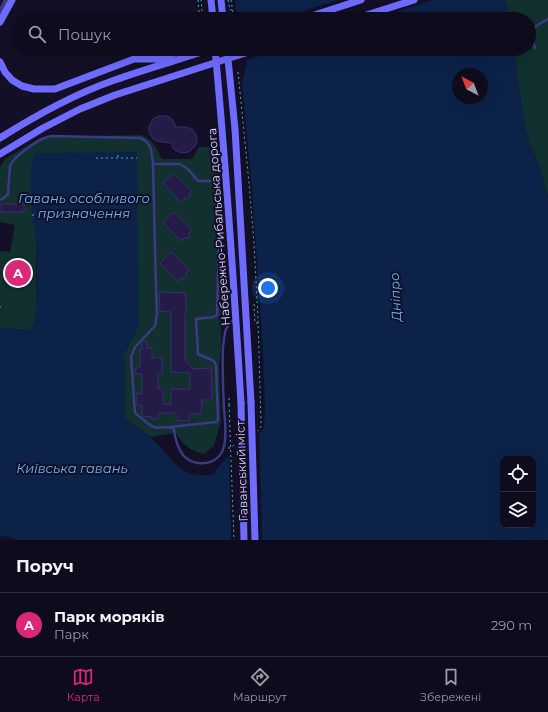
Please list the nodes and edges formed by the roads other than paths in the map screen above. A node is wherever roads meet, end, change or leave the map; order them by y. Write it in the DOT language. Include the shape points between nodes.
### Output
graph roads {
  1 [pos="6,0"];
  2 [pos="12,0"];
  3 [pos="211,0"];
  4 [pos="221,0"];
  5 [pos="361,0"];
  6 [pos="414,0"];
  7 [pos="0,12"];
  8 [pos="212,12"];
  9 [pos="222,12"];
  10 [pos="324,12"];
  11 [pos="376,12"];
  12 [pos="548,19"];
  13 [pos="0,22"];
  14 [pos="536,26"];
  15 [pos="188,56"];
  16 [pos="216,56"];
  17 [pos="228,56"];
  18 [pos="237,56"];
  19 [pos="181,58"];
  20 [pos="0,62"];
  21 [pos="0,138"];
  22 [pos="0,154"];
  23 [pos="154,164"];
  24 [pos="0,200"];
  25 [pos="236,319"];
  26 [pos="251,402"];
  27 [pos="241,404"];
  28 [pos="170,427"];
  29 [pos="244,540"];
  30 [pos="255,540"];
  1 -- 7 [label="street"];
  2 -- 13 [label="main road"];
  3 -- 8 [label="main road"];
  4 -- 9 [label="main road"];
  5 -- 10 [label="main road"];
  6 -- 11 [label="main road"];
  12 -- 14 [label="lane"];
  15 -- 19 [label="main road"];
  16 -- 25 [label="main road, Набережно-Рибальська дорога"];
  17 -- 26 [label="main road, Набережно-Рибальська дорога" via="235,129"];
  18 -- 22 [label="main road, bridge" via="80,108"];
  19 -- 20 [label="main road" via="134,59 55,89 22,86 12,80"];
  19 -- 21 [label="main road" via="83,92"];
  23 -- 24 [label="lane" via="151,147 140,138 48,136 22,152 12,162 8,194"];
  23 -- 28 [label="lane" via="157,314 155,326 135,347 131,357 135,413 152,426"];
  23 -- 28 [label="lane" via="180,164 198,181 216,181 219,241 217,315 196,319 198,354 214,361 216,366 218,420"];
  25 -- 27 [label="main road, Набережно-Рибальська дорога"];
  25 -- 28 [label="lane" via="229,324 224,334 223,450 217,459 204,464 192,462 180,450 174,430"];
  26 -- 30 [label="main road, Гаванський міст, bridge"];
  27 -- 29 [label="main road, Гаванський міст, bridge"];
}
